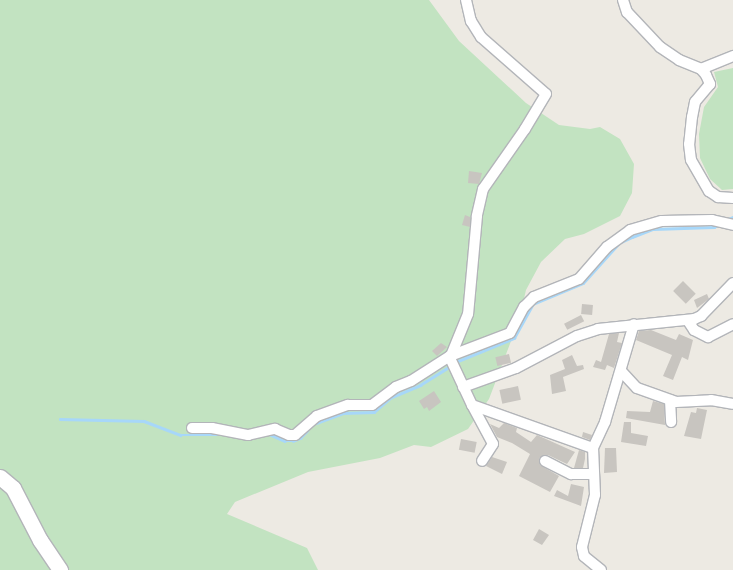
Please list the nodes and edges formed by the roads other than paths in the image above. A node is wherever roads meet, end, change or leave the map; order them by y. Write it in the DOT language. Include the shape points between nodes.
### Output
graph roads {
  1 [pos="466,0"];
  2 [pos="623,0"];
  3 [pos="733,56"];
  4 [pos="701,69"];
  5 [pos="733,198"];
  6 [pos="732,226"];
  7 [pos="733,283"];
  8 [pos="688,321"];
  9 [pos="634,324"];
  10 [pos="733,324"];
  11 [pos="451,360"];
  12 [pos="621,370"];
  13 [pos="463,387"];
  14 [pos="670,400"];
  15 [pos="733,404"];
  16 [pos="472,405"];
  17 [pos="671,422"];
  18 [pos="192,428"];
  19 [pos="593,448"];
  20 [pos="482,461"];
  21 [pos="545,461"];
  22 [pos="594,474"];
  23 [pos="0,477"];
  24 [pos="60,570"];
  25 [pos="601,570"];
  1 -- 11 [label="street" via="471,21 481,37 546,94 483,189 477,216 468,314"];
  2 -- 4 [label="street" via="627,12 660,47 679,60"];
  3 -- 4 [label="street"];
  4 -- 5 [label="street" via="710,84 695,102 690,138 691,160 709,191 718,197"];
  6 -- 11 [label="street" via="712,220 662,220 630,230 607,247 580,278 534,297 524,307 510,333"];
  7 -- 8 [label="street" via="701,316"];
  8 -- 9 [label="street"];
  8 -- 10 [label="street" via="694,330 708,337"];
  9 -- 12 [label="street"];
  9 -- 13 [label="street" via="598,328 577,336 516,368"];
  11 -- 13 [label="street"];
  11 -- 18 [label="street" via="396,387 372,405 348,405 331,411 306,423 295,435 275,429 248,435 212,428"];
  12 -- 14 [label="street" via="637,388"];
  12 -- 19 [label="street"];
  13 -- 16 [label="street"];
  14 -- 15 [label="street" via="711,400"];
  14 -- 17 [label="street"];
  16 -- 19 [label="street"];
  16 -- 20 [label="street" via="493,444"];
  19 -- 22 [label="street"];
  21 -- 22 [label="street" via="571,474"];
  22 -- 25 [label="street" via="593,512 582,547 584,556"];
  23 -- 24 [label="main road" via="12,488 40,540"];
}
